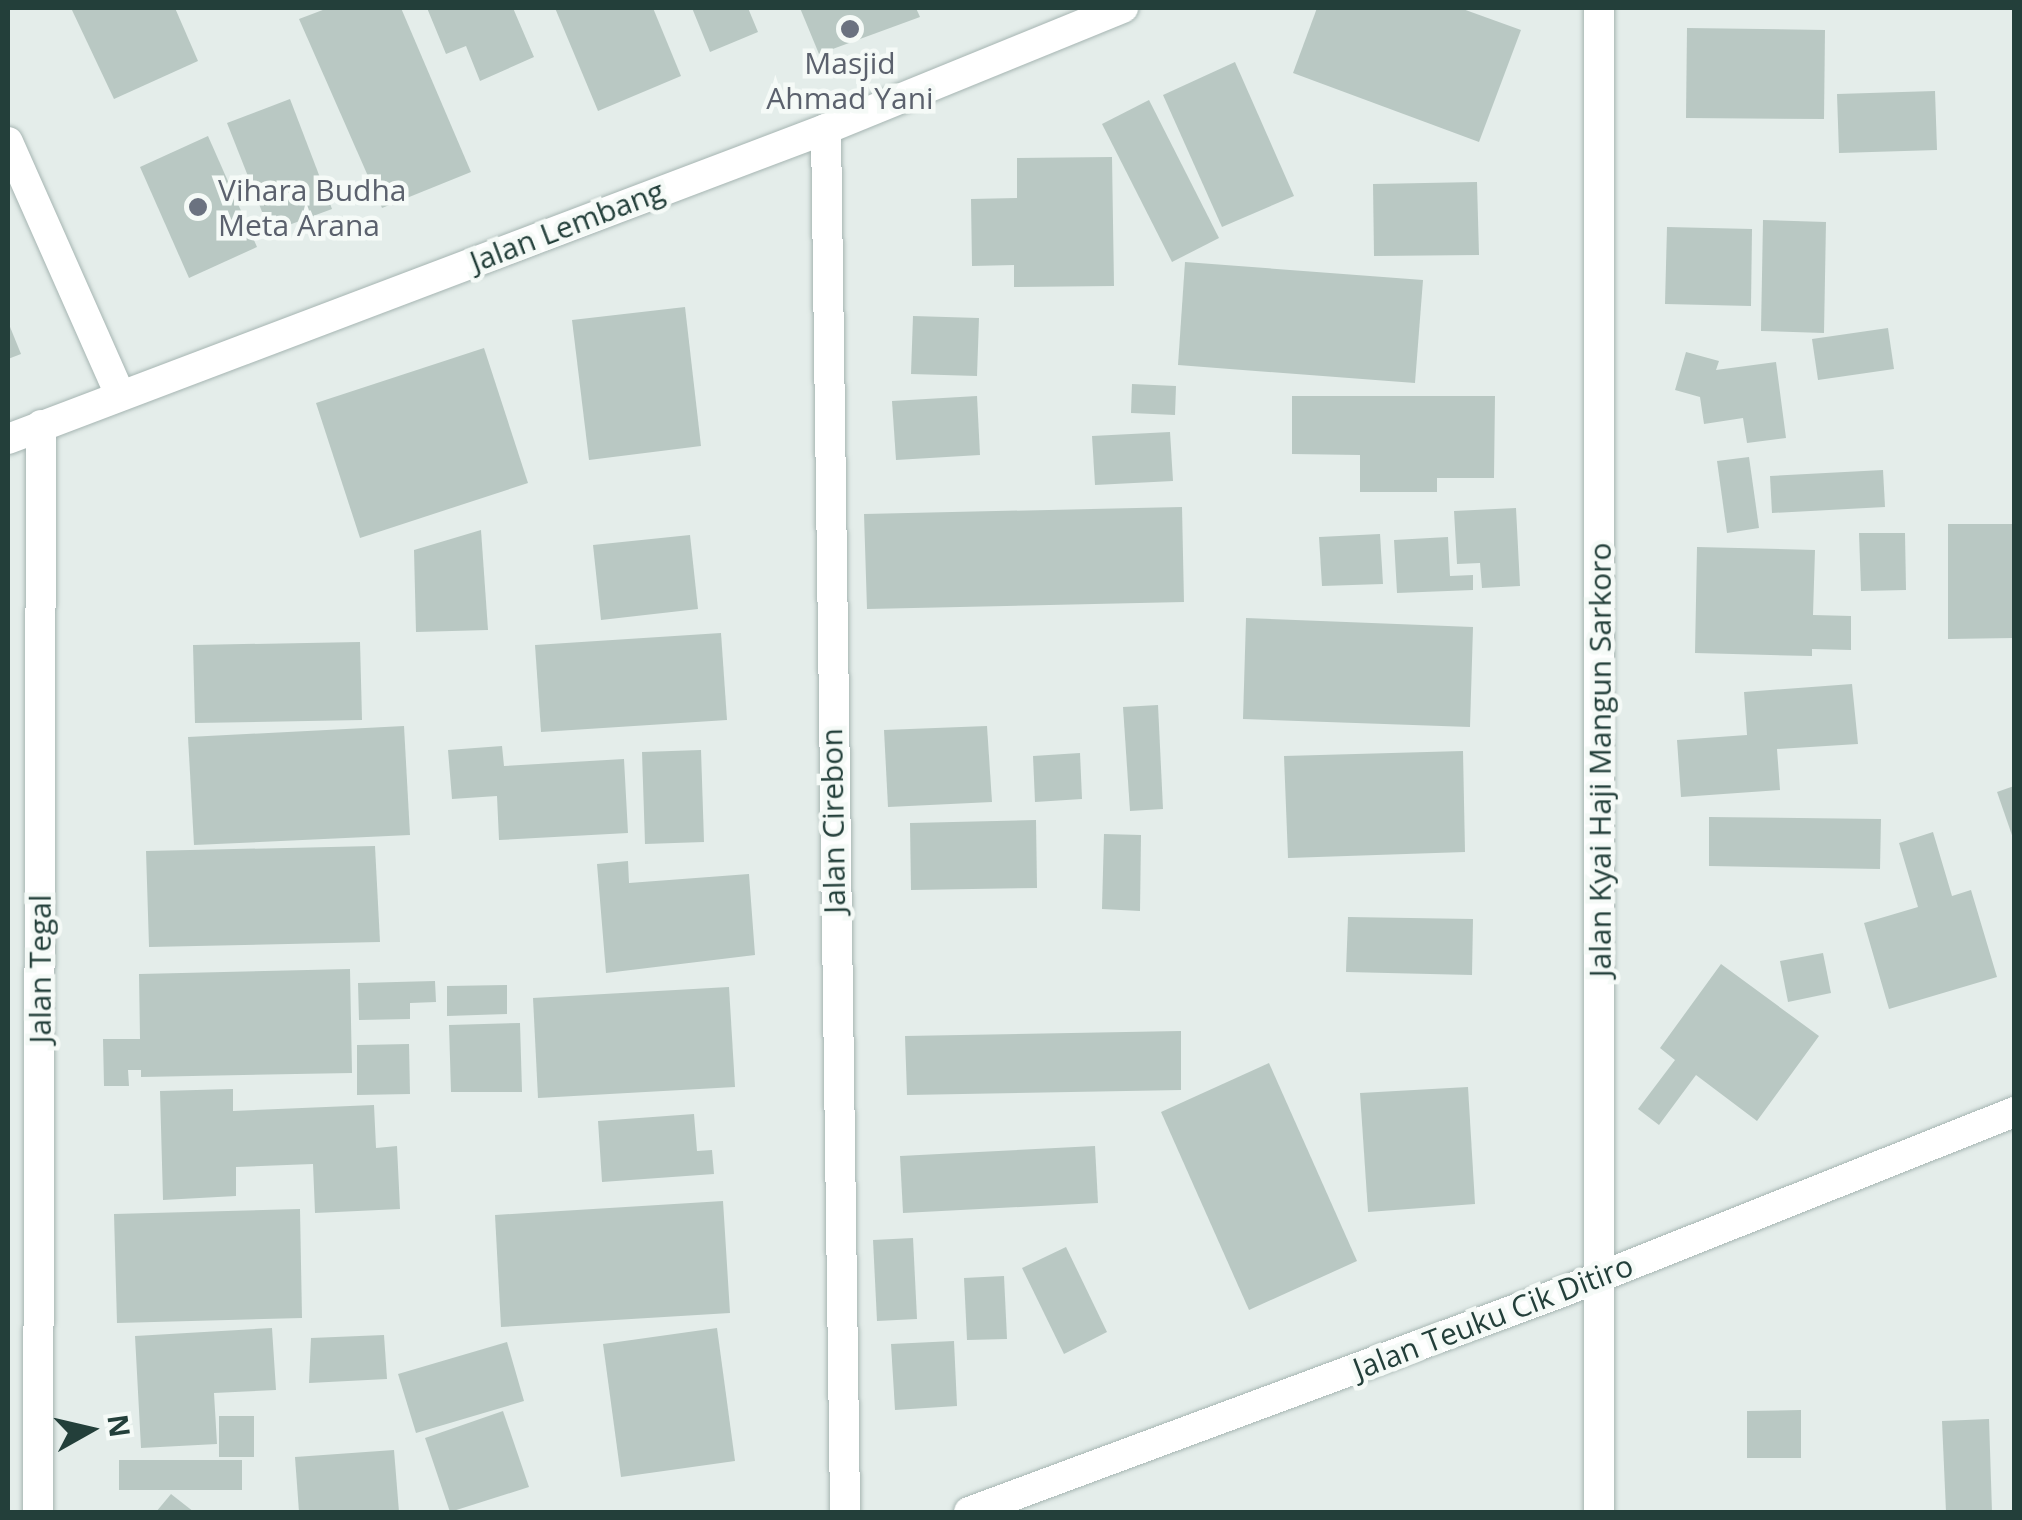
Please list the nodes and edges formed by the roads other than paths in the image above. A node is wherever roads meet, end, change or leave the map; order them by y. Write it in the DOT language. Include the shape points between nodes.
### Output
graph roads {
  1 [pos="1123,8"];
  2 [pos="1599,8"];
  3 [pos="826,129"];
  4 [pos="8,142"];
  5 [pos="120,395"];
  6 [pos="42,426"];
  7 [pos="8,439"];
  8 [pos="2014,1112"];
  9 [pos="1598,1278"];
  10 [pos="38,1512"];
  11 [pos="845,1512"];
  12 [pos="968,1512"];
  13 [pos="1599,1512"];
  1 -- 3 [label="street, Jalan Lembang"];
  2 -- 9 [label="street, Jalan Kyai Haji Mangun Sarkoro"];
  3 -- 5 [label="street, Jalan Lembang"];
  3 -- 11 [label="street, Jalan Cirebon"];
  4 -- 5 [label="street"];
  5 -- 6 [label="street, Jalan Lembang"];
  6 -- 7 [label="street, Jalan Lembang"];
  6 -- 10 [label="street, Jalan Tegal"];
  8 -- 9 [label="street, Jalan Teuku Cik Ditiro"];
  9 -- 12 [label="street, Jalan Teuku Cik Ditiro"];
  9 -- 13 [label="street, Jalan Kyai Haji Mangun Sarkoro"];
}
